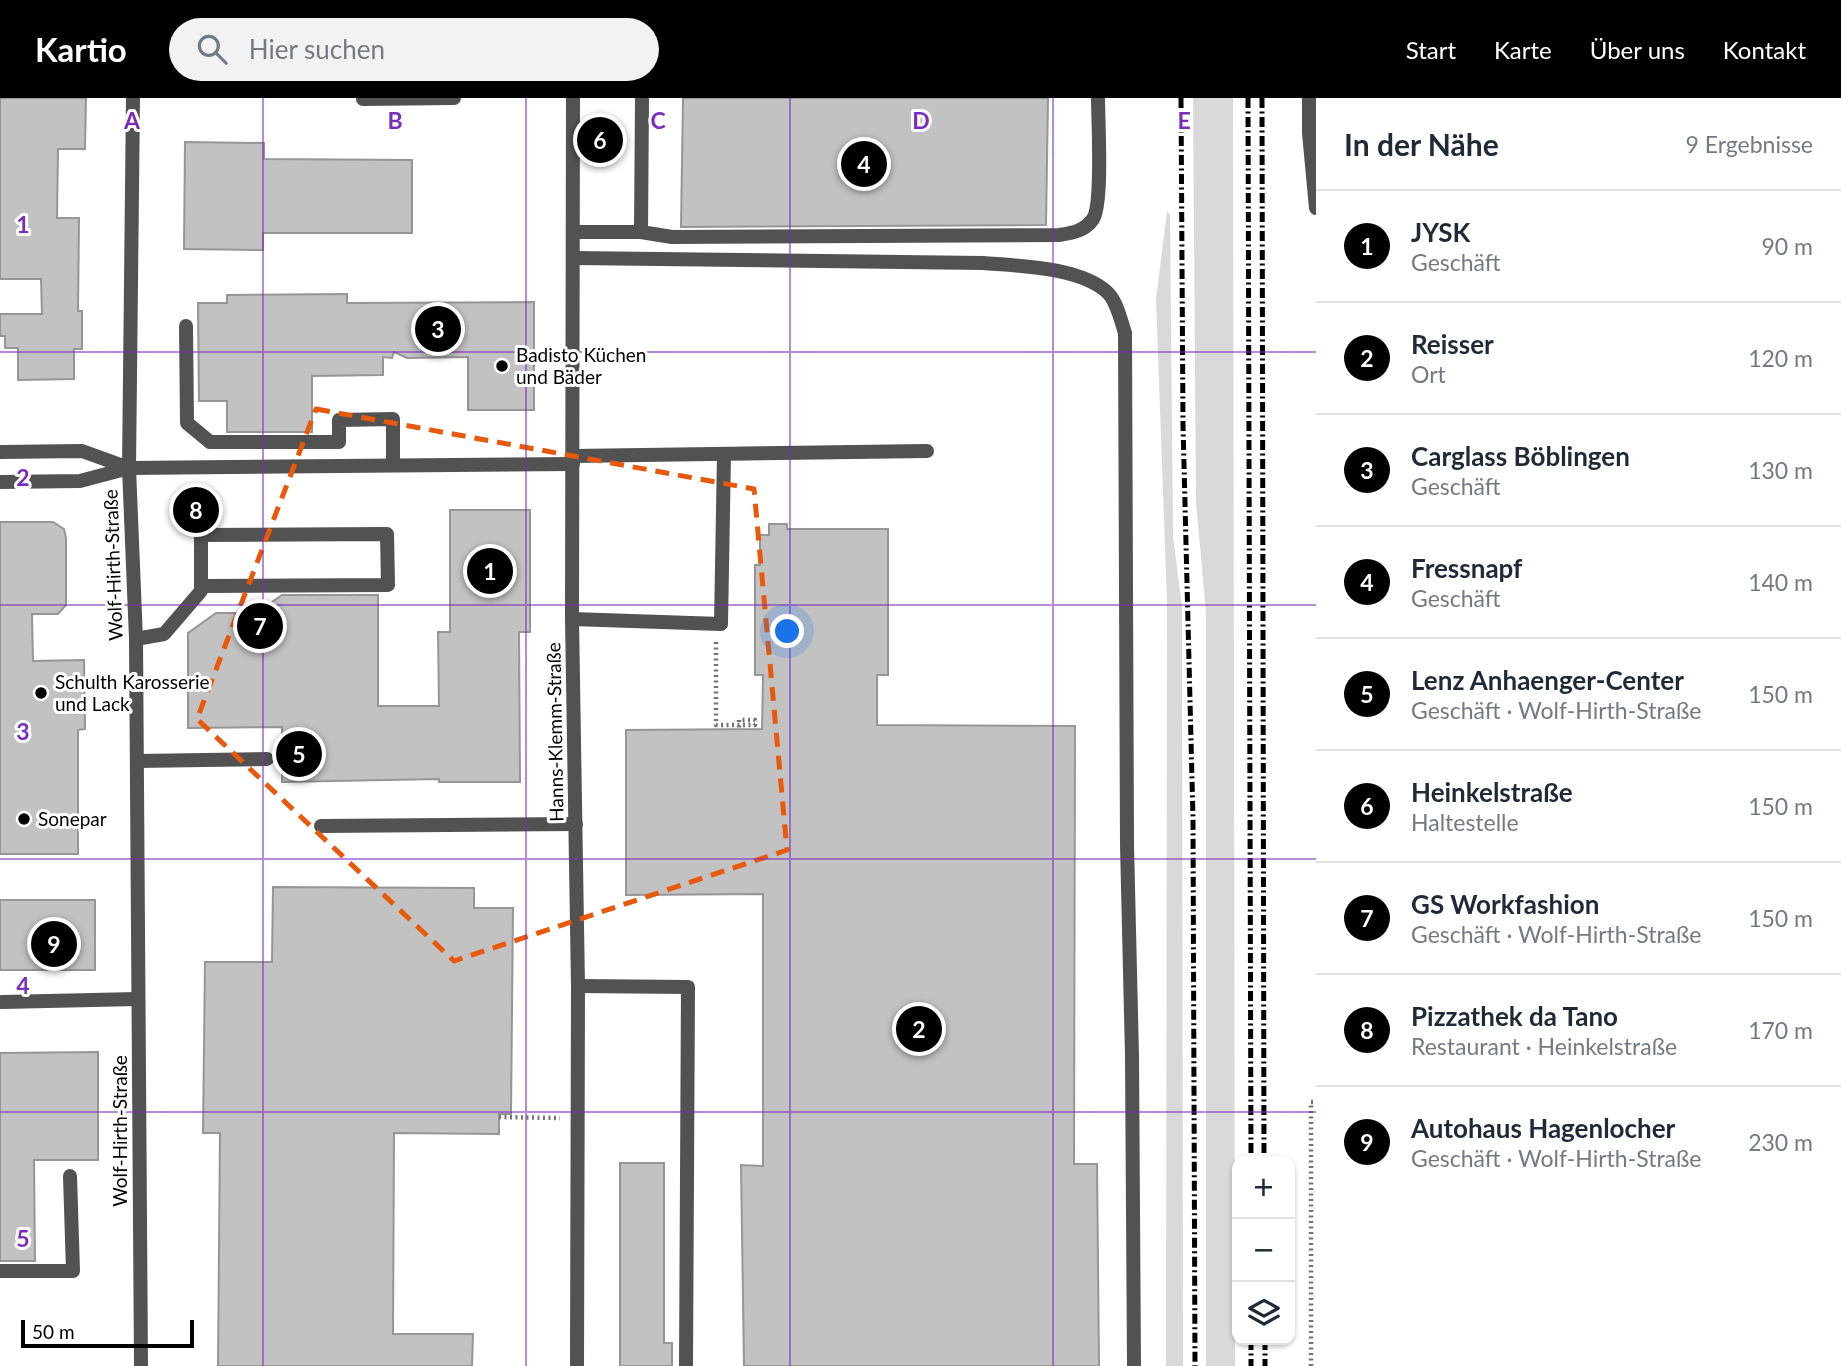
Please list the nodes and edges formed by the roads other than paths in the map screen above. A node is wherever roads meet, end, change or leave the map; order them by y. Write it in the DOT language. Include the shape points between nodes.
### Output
graph roads {
  1 [pos="133,98"];
  2 [pos="454,98"];
  3 [pos="573,98"];
  4 [pos="642,98"];
  5 [pos="1098,98"];
  6 [pos="1309,98"];
  7 [pos="363,99"];
  8 [pos="1316,208"];
  9 [pos="574,232"];
  10 [pos="641,232"];
  11 [pos="574,258"];
  12 [pos="186,326"];
  13 [pos="927,451"];
  14 [pos="0,452"];
  15 [pos="724,454"];
  16 [pos="573,460"];
  17 [pos="393,465"];
  18 [pos="129,468"];
  19 [pos="0,481"];
  20 [pos="201,586"];
  21 [pos="572,618"];
  22 [pos="136,639"];
  23 [pos="267,759"];
  24 [pos="136,761"];
  25 [pos="576,824"];
  26 [pos="321,826"];
  27 [pos="578,986"];
  28 [pos="138,999"];
  29 [pos="2,1002"];
  30 [pos="70,1176"];
  31 [pos="0,1271"];
  32 [pos="141,1366"];
  33 [pos="577,1366"];
  34 [pos="686,1366"];
  35 [pos="1134,1366"];
  1 -- 18 [label="street, Wolf-Hirth-Straße"];
  2 -- 7 [label="street"];
  3 -- 9 [label="street, Hanns-Klemm-Straße"];
  4 -- 10 [label="street"];
  5 -- 10 [label="street" via="1098,208 1088,226 1076,232 831,238 673,237"];
  6 -- 8 [label="street"];
  9 -- 10 [label="street"];
  9 -- 11 [label="street, Hanns-Klemm-Straße"];
  11 -- 16 [label="street, Hanns-Klemm-Straße"];
  11 -- 35 [label="street" via="983,263 1044,268 1081,277 1109,294 1125,333"];
  12 -- 17 [label="street" via="187,422 210,442 339,443 339,420 393,419"];
  13 -- 15 [label="street"];
  14 -- 18 [label="street" via="82,451"];
  15 -- 16 [label="street" via="630,454"];
  15 -- 21 [label="street" via="721,624"];
  16 -- 17 [label="street"];
  16 -- 21 [label="street, Hanns-Klemm-Straße"];
  17 -- 18 [label="street"];
  18 -- 19 [label="street" via="80,481"];
  18 -- 22 [label="street, Wolf-Hirth-Straße"];
  20 -- 20 [label="street" via="201,535 387,534 388,585"];
  20 -- 22 [label="street" via="164,634"];
  21 -- 25 [label="street, Hanns-Klemm-Straße"];
  22 -- 24 [label="street, Wolf-Hirth-Straße"];
  23 -- 24 [label="street"];
  24 -- 28 [label="street, Wolf-Hirth-Straße"];
  25 -- 26 [label="street"];
  25 -- 27 [label="street, Hanns-Klemm-Straße"];
  27 -- 33 [label="street, Hanns-Klemm-Straße"];
  27 -- 34 [label="street" via="688,987"];
  28 -- 29 [label="street"];
  28 -- 32 [label="street, Wolf-Hirth-Straße"];
  30 -- 31 [label="street" via="73,1271"];
}
